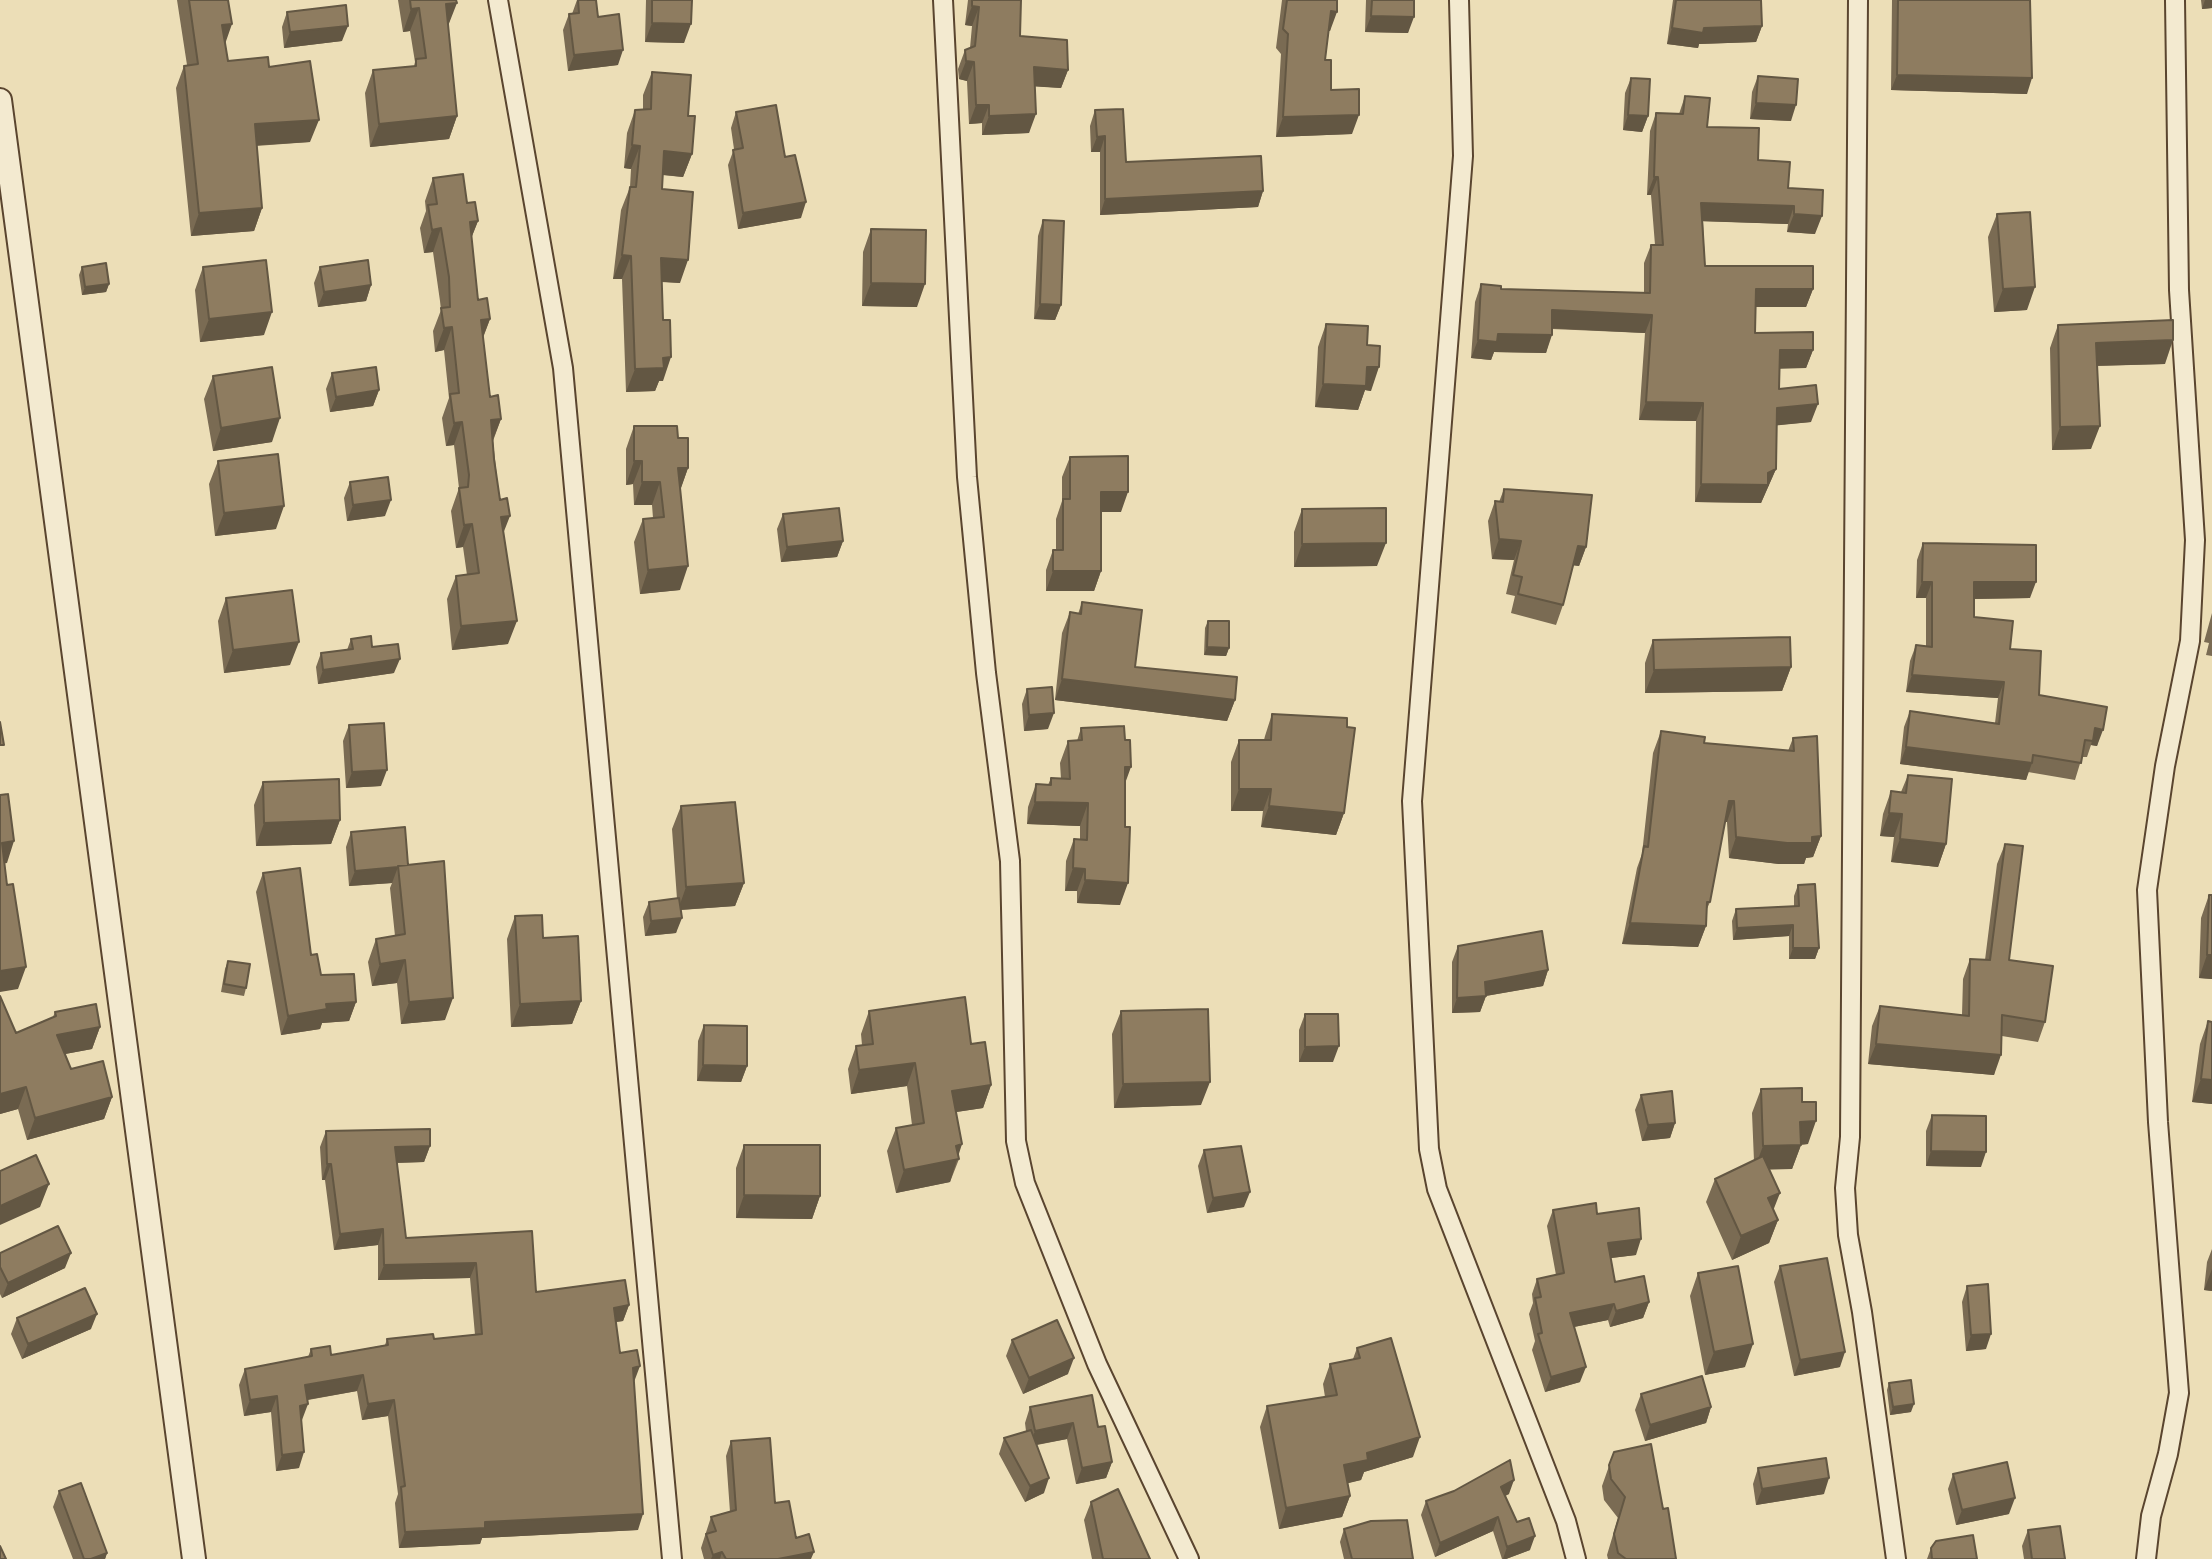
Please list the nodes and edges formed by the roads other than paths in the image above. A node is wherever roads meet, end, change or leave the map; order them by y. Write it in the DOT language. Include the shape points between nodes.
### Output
graph roads {
  1 [pos="498,0"];
  2 [pos="943,0"];
  3 [pos="1459,0"];
  4 [pos="1858,0"];
  5 [pos="2175,0"];
  6 [pos="0,100"];
  7 [pos="194,1559"];
  8 [pos="672,1559"];
  9 [pos="1189,1559"];
  10 [pos="1576,1559"];
  11 [pos="1896,1559"];
  12 [pos="2146,1559"];
  1 -- 8 [label="street" via="563,368"];
  2 -- 9 [label="street" via="967,477 1010,861 1016,1141 1025,1183 1097,1364"];
  3 -- 10 [label="street" via="1463,156 1412,801 1429,1149 1437,1189 1566,1521"];
  4 -- 11 [label="street" via="1850,1137 1845,1188"];
  5 -- 12 [label="street" via="2179,290 2195,540 2190,641 2147,890 2179,1393"];
  6 -- 7 [label="street"];
}
